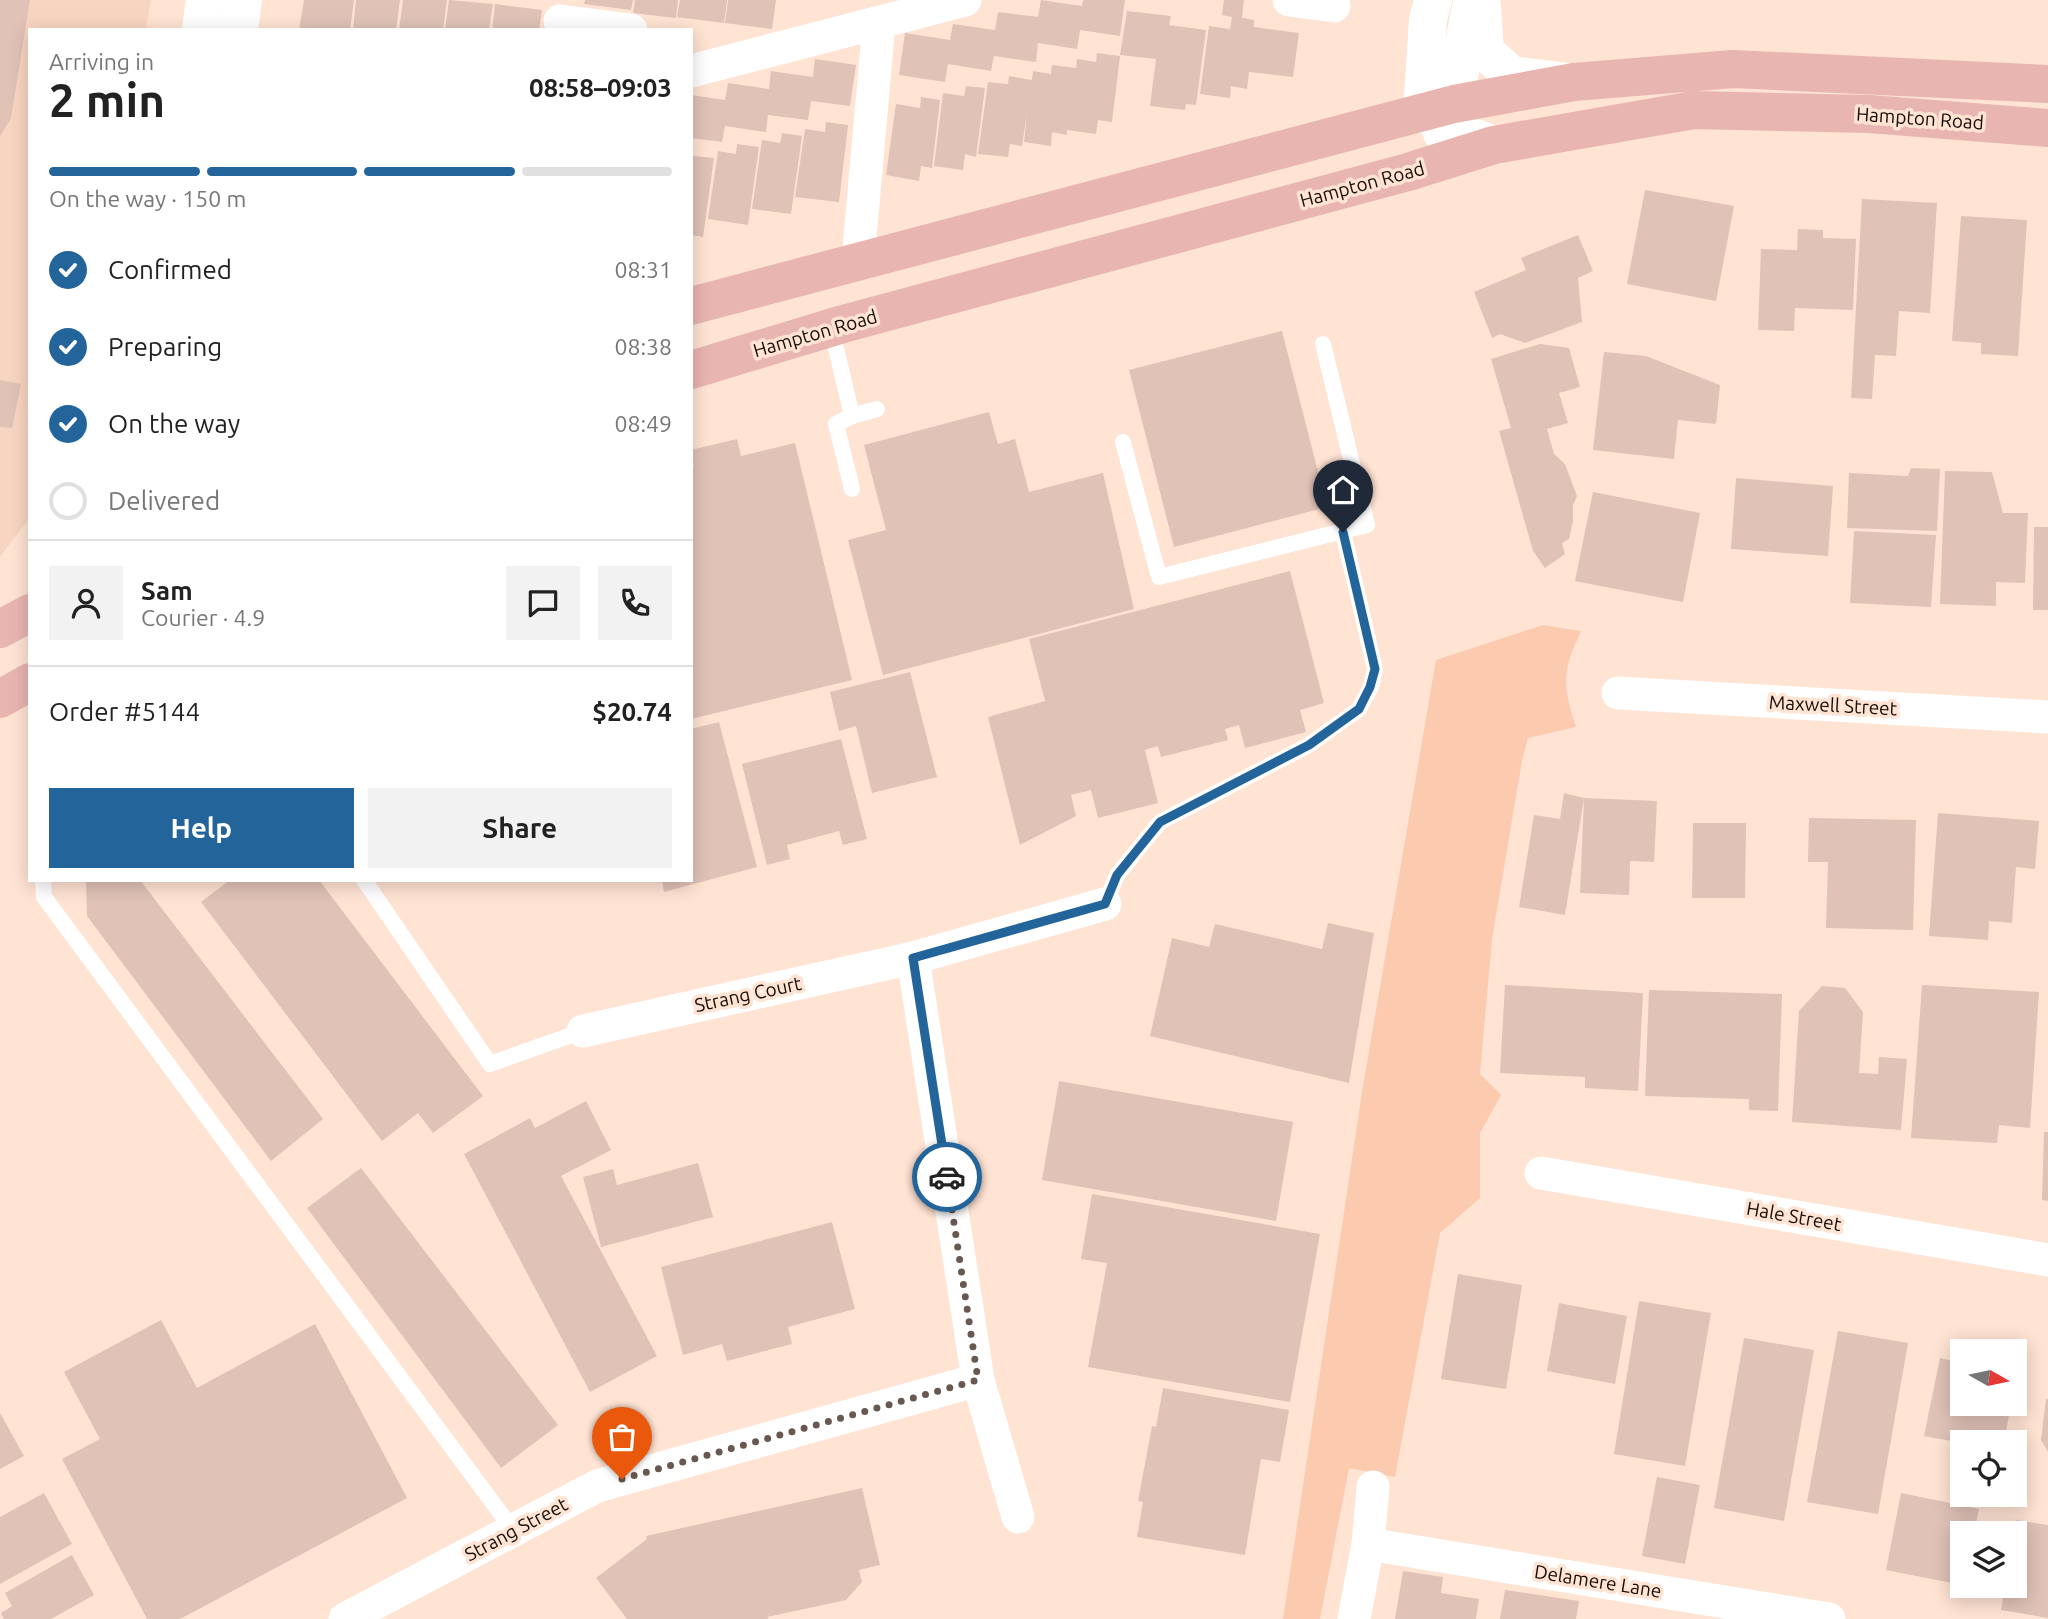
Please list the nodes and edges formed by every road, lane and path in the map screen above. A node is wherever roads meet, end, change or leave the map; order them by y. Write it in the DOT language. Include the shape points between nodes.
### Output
graph roads {
  1 [pos="205,0"];
  2 [pos="243,0"];
  3 [pos="965,0"];
  4 [pos="1289,0"];
  5 [pos="1433,0"];
  6 [pos="1473,0"];
  7 [pos="1481,0"];
  8 [pos="1334,6"];
  9 [pos="560,21"];
  10 [pos="879,23"];
  11 [pos="201,28"];
  12 [pos="239,28"];
  13 [pos="615,28"];
  14 [pos="701,61"];
  15 [pos="1574,82"];
  16 [pos="2048,84"];
  17 [pos="1441,115"];
  18 [pos="2048,128"];
  19 [pos="1494,145"];
  20 [pos="1408,172"];
  21 [pos="858,260"];
  22 [pos="693,305"];
  23 [pos="831,327"];
  24 [pos="1323,344"];
  25 [pos="693,369"];
  26 [pos="877,409"];
  27 [pos="852,416"];
  28 [pos="1123,442"];
  29 [pos="852,489"];
  30 [pos="1343,532"];
  31 [pos="28,614"];
  32 [pos="0,629"];
  33 [pos="28,683"];
  34 [pos="1618,693"];
  35 [pos="0,699"];
  36 [pos="2048,717"];
  37 [pos="43,882"];
  38 [pos="365,882"];
  39 [pos="1105,904"];
  40 [pos="913,958"];
  41 [pos="583,1031"];
  42 [pos="1541,1173"];
  43 [pos="2048,1260"];
  44 [pos="978,1380"];
  45 [pos="1373,1487"];
  46 [pos="1018,1517"];
  47 [pos="513,1530"];
  48 [pos="1368,1544"];
  49 [pos="345,1619"];
  50 [pos="1354,1619"];
  51 [pos="1829,1619"];
  1 -- 11 [label="street"];
  2 -- 12 [label="street"];
  3 -- 10 [label="street"];
  4 -- 8 [label="street"];
  5 -- 17 [label="street" via="1428,20"];
  6 -- 17 [label="street"];
  7 -- 15 [label="street" via="1485,51 1511,75"];
  9 -- 13 [label="street"];
  10 -- 14 [label="street"];
  10 -- 21 [label="street"];
  15 -- 16 [label="main road, Hampton Road" via="1733,69"];
  15 -- 17 [label="main road, Hampton Road"];
  17 -- 19 [label="street"];
  17 -- 20 [label="street"];
  17 -- 21 [label="main road, Hampton Road"];
  18 -- 19 [label="main road, Hampton Road" via="1870,114 1694,110"];
  19 -- 20 [label="main road, Hampton Road"];
  20 -- 23 [label="main road, Hampton Road"];
  21 -- 22 [label="main road, Hampton Road"];
  23 -- 25 [label="main road, Hampton Road"];
  23 -- 27 [label="lane"];
  24 -- 30 [label="lane" via="1367,525"];
  26 -- 27 [label="lane"];
  27 -- 29 [label="lane" via="836,424"];
  28 -- 30 [label="lane" via="1159,577"];
  30 -- 39 [label="lane" via="1375,669 1359,709 1309,745 1160,822 1117,875"];
  31 -- 32 [label="main road"];
  33 -- 35 [label="main road"];
  34 -- 36 [label="street, Maxwell Street"];
  37 -- 47 [label="lane" via="44,897"];
  38 -- 41 [label="lane" via="490,1064"];
  39 -- 40 [label="street, Strang Court"];
  40 -- 41 [label="street, Strang Court"];
  40 -- 44 [label="street"];
  42 -- 43 [label="street, Hale Street"];
  44 -- 46 [label="street"];
  44 -- 47 [label="street, Strang Street" via="597,1486"];
  45 -- 48 [label="street"];
  47 -- 49 [label="street, Strang Street"];
  48 -- 50 [label="street"];
  48 -- 51 [label="street, Delamere Lane"];
}
